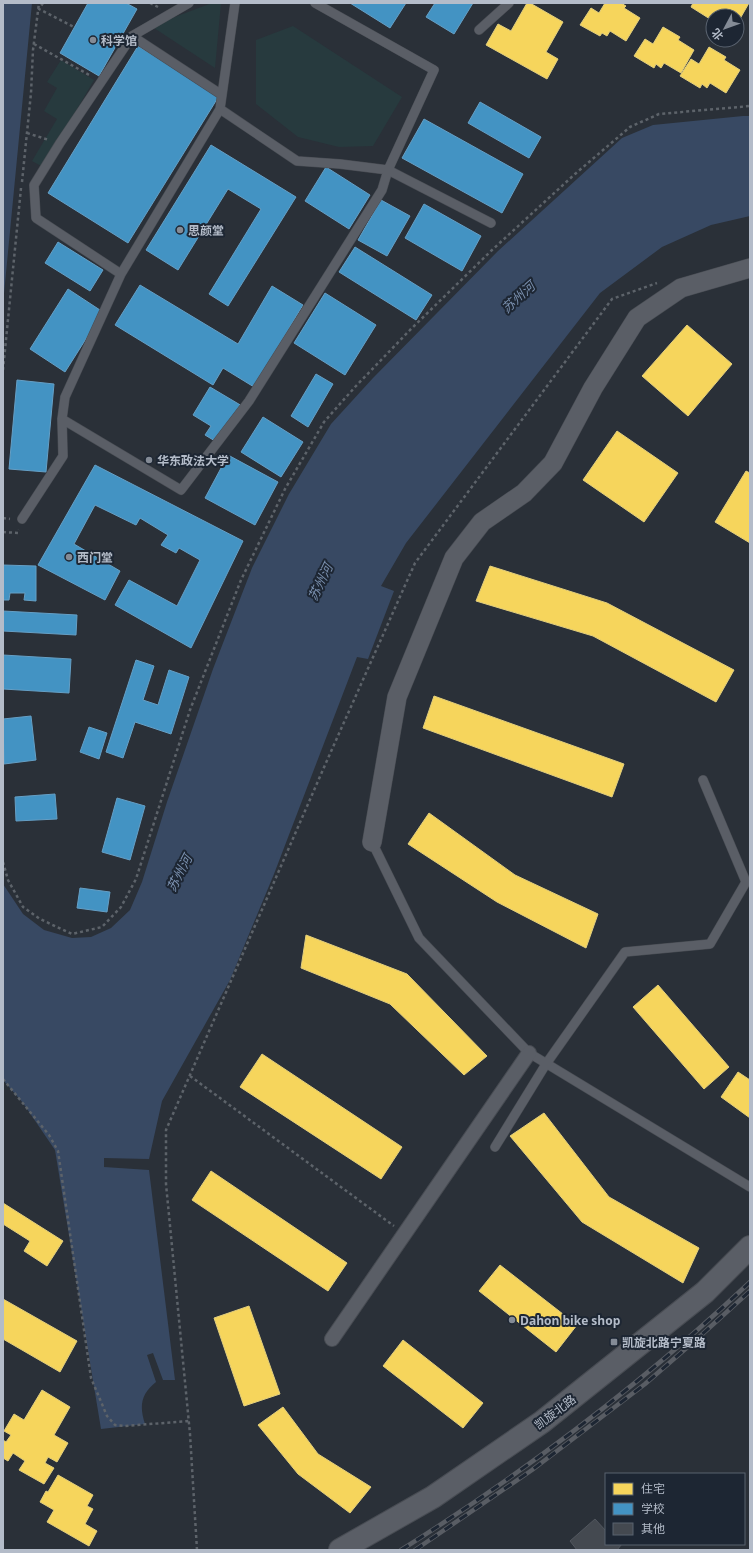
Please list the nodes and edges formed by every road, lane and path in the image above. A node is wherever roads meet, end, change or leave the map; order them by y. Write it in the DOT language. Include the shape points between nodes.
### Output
graph roads {
  1 [pos="42,3"];
  2 [pos="189,3"];
  3 [pos="235,3"];
  4 [pos="315,3"];
  5 [pos="509,3"];
  6 [pos="74,27"];
  7 [pos="479,30"];
  8 [pos="132,36"];
  9 [pos="34,44"];
  10 [pos="100,81"];
  11 [pos="222,95"];
  12 [pos="750,106"];
  13 [pos="220,109"];
  14 [pos="27,133"];
  15 [pos="60,143"];
  16 [pos="388,170"];
  17 [pos="491,223"];
  18 [pos="750,268"];
  19 [pos="121,274"];
  20 [pos="663,281"];
  21 [pos="62,419"];
  22 [pos="22,519"];
  23 [pos="703,780"];
  24 [pos="372,842"];
  25 [pos="3,862"];
  26 [pos="529,1054"];
  27 [pos="546,1064"];
  28 [pos="190,1076"];
  29 [pos="3,1079"];
  30 [pos="495,1147"];
  31 [pos="750,1187"];
  32 [pos="405,1234"];
  33 [pos="750,1247"];
  34 [pos="332,1339"];
  35 [pos="189,1421"];
  36 [pos="197,1550"];
  37 [pos="340,1550"];
  1 -- 6 [label="path" via="39,9"];
  2 -- 8 [label="lane"];
  3 -- 11 [label="lane"];
  4 -- 16 [label="lane" via="434,70"];
  5 -- 7 [label="lane"];
  8 -- 10 [label="lane"];
  8 -- 11 [label="lane"];
  9 -- 10 [label="path"];
  10 -- 15 [label="lane"];
  11 -- 13 [label="lane"];
  12 -- 25 [label="path" via="659,114 630,127 481,261 381,360 324,422 285,489 241,580 190,710 136,879 121,907 102,927 72,934 40,919 23,907 8,880"];
  13 -- 16 [label="lane" via="296,161"];
  13 -- 19 [label="lane"];
  14 -- 15 [label="path"];
  15 -- 19 [label="lane" via="34,185 36,218"];
  16 -- 17 [label="lane"];
  16 -- 21 [label="lane" via="382,190 250,401 181,490"];
  18 -- 24 [label="street" via="681,288 637,318 593,388 553,463 524,493 482,522 454,558 397,697"];
  19 -- 21 [label="lane" via="65,397"];
  20 -- 28 [label="path" via="612,299 415,563"];
  21 -- 22 [label="lane" via="63,456"];
  23 -- 27 [label="lane" via="746,882 710,944 626,952"];
  24 -- 26 [label="lane" via="419,938"];
  26 -- 27 [label="lane"];
  26 -- 32 [label="street"];
  27 -- 30 [label="lane"];
  27 -- 31 [label="lane"];
  28 -- 32 [label="path"];
  28 -- 35 [label="path" via="166,1130 166,1184"];
  29 -- 35 [label="path" via="49,1135 58,1151 91,1378 107,1416 115,1425 125,1426"];
  32 -- 34 [label="street"];
  33 -- 37 [label="street, 凯旋北路" via="705,1292 542,1422 432,1497"];
  35 -- 36 [label="path"];
}
